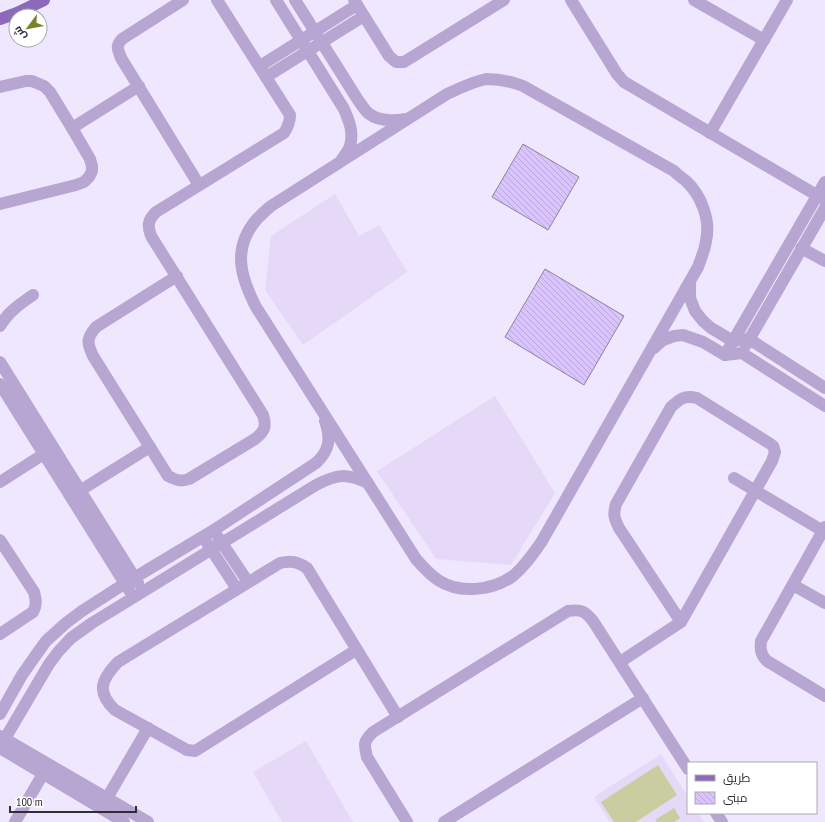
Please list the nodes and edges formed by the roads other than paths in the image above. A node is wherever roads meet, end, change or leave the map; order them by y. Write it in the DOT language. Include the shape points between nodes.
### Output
graph roads {
  1 [pos="44,0"];
  2 [pos="183,0"];
  3 [pos="217,0"];
  4 [pos="276,0"];
  5 [pos="295,0"];
  6 [pos="504,0"];
  7 [pos="571,0"];
  8 [pos="694,0"];
  9 [pos="787,0"];
  10 [pos="356,3"];
  11 [pos="364,16"];
  12 [pos="0,19"];
  13 [pos="315,32"];
  14 [pos="301,40"];
  15 [pos="764,40"];
  16 [pos="322,42"];
  17 [pos="308,51"];
  18 [pos="260,66"];
  19 [pos="266,77"];
  20 [pos="139,86"];
  21 [pos="0,87"];
  22 [pos="410,118"];
  23 [pos="72,128"];
  24 [pos="710,133"];
  25 [pos="341,162"];
  26 [pos="825,182"];
  27 [pos="199,185"];
  28 [pos="821,197"];
  29 [pos="0,204"];
  30 [pos="825,208"];
  31 [pos="802,248"];
  32 [pos="825,260"];
  33 [pos="176,276"];
  34 [pos="690,281"];
  35 [pos="33,295"];
  36 [pos="0,326"];
  37 [pos="749,339"];
  38 [pos="733,341"];
  39 [pos="742,353"];
  40 [pos="648,355"];
  41 [pos="725,355"];
  42 [pos="0,362"];
  43 [pos="0,384"];
  44 [pos="825,388"];
  45 [pos="825,406"];
  46 [pos="322,410"];
  47 [pos="150,447"];
  48 [pos="49,451"];
  49 [pos="734,478"];
  50 [pos="0,482"];
  51 [pos="368,483"];
  52 [pos="755,491"];
  53 [pos="76,494"];
  54 [pos="824,529"];
  55 [pos="214,530"];
  56 [pos="203,537"];
  57 [pos="0,540"];
  58 [pos="222,542"];
  59 [pos="211,550"];
  60 [pos="130,581"];
  61 [pos="248,582"];
  62 [pos="793,585"];
  63 [pos="237,589"];
  64 [pos="138,594"];
  65 [pos="825,603"];
  66 [pos="681,622"];
  67 [pos="0,634"];
  68 [pos="356,650"];
  69 [pos="620,662"];
  70 [pos="825,696"];
  71 [pos="643,698"];
  72 [pos="0,714"];
  73 [pos="398,717"];
  74 [pos="148,728"];
  75 [pos="1,742"];
  76 [pos="687,767"];
  77 [pos="46,769"];
  78 [pos="104,803"];
  79 [pos="141,820"];
  80 [pos="15,822"];
  81 [pos="124,822"];
  82 [pos="407,822"];
  83 [pos="444,822"];
  1 -- 12 [label="main road"];
  2 -- 20 [label="street" via="118,43 121,58"];
  3 -- 18 [label="street"];
  4 -- 14 [label="street"];
  5 -- 13 [label="street"];
  6 -- 11 [label="street" via="404,62 396,62 389,56"];
  7 -- 24 [label="street" via="624,82"];
  8 -- 15 [label="street"];
  9 -- 15 [label="street"];
  10 -- 11 [label="street"];
  10 -- 13 [label="street"];
  11 -- 16 [label="street"];
  13 -- 14 [label="street"];
  13 -- 16 [label="street"];
  14 -- 17 [label="street"];
  14 -- 18 [label="street"];
  15 -- 24 [label="street"];
  16 -- 17 [label="street"];
  16 -- 22 [label="street" via="369,113 387,120"];
  17 -- 19 [label="street"];
  17 -- 25 [label="street" via="350,122 350,147"];
  18 -- 19 [label="street"];
  19 -- 27 [label="street" via="290,114 290,122 284,133"];
  20 -- 23 [label="street"];
  20 -- 27 [label="street"];
  21 -- 23 [label="street" via="26,81 44,86"];
  22 -- 25 [label="street"];
  22 -- 34 [label="street" via="463,86 486,79 509,80 674,171 694,191 706,217 707,239 698,267"];
  23 -- 29 [label="street" via="90,159 92,166 89,177 76,185"];
  24 -- 28 [label="street"];
  25 -- 46 [label="street" via="271,206 249,230 241,258 247,289 256,307"];
  26 -- 28 [label="street"];
  27 -- 33 [label="street" via="156,212 149,222 151,236"];
  28 -- 38 [label="street"];
  30 -- 31 [label="street"];
  31 -- 32 [label="street"];
  31 -- 37 [label="street"];
  33 -- 47 [label="street" via="96,327 88,342 93,356"];
  33 -- 47 [label="street" via="266,422 261,434 255,439 184,481 168,476"];
  34 -- 38 [label="street" via="690,298 695,311 711,328"];
  34 -- 40 [label="street"];
  35 -- 36 [label="street" via="5,318"];
  37 -- 38 [label="street"];
  37 -- 39 [label="street"];
  37 -- 44 [label="street"];
  38 -- 41 [label="street"];
  39 -- 41 [label="street"];
  39 -- 45 [label="street"];
  40 -- 41 [label="street" via="663,340 683,335 703,342"];
  40 -- 51 [label="street" via="542,541 529,560 513,576 498,584 484,588 454,587 428,573 416,559"];
  42 -- 48 [label="street"];
  43 -- 48 [label="street"];
  46 -- 51 [label="street"];
  46 -- 55 [label="street" via="328,430 328,441 326,452 321,458"];
  47 -- 53 [label="street"];
  48 -- 50 [label="street"];
  48 -- 53 [label="street"];
  49 -- 52 [label="street"];
  51 -- 58 [label="street" via="347,476 328,478"];
  52 -- 54 [label="street"];
  52 -- 66 [label="street"];
  52 -- 66 [label="street" via="772,461 775,452 773,446 697,398 684,397 671,407 614,511 619,528"];
  53 -- 60 [label="street"];
  54 -- 62 [label="street"];
  55 -- 56 [label="street"];
  55 -- 58 [label="street"];
  56 -- 59 [label="street"];
  56 -- 60 [label="street"];
  57 -- 67 [label="street" via="34,592 36,607 33,612"];
  58 -- 59 [label="street"];
  58 -- 61 [label="street"];
  59 -- 63 [label="street"];
  59 -- 64 [label="street"];
  60 -- 64 [label="street"];
  60 -- 72 [label="street" via="66,622 46,641 22,675"];
  61 -- 63 [label="street"];
  61 -- 68 [label="street" via="280,563 288,561 302,564 307,568"];
  62 -- 65 [label="street"];
  62 -- 70 [label="street" via="761,641 762,656 767,662"];
  63 -- 74 [label="street" via="112,668 102,687 108,703 115,710"];
  64 -- 75 [label="street" via="71,638 58,652"];
  66 -- 69 [label="street"];
  68 -- 73 [label="street"];
  68 -- 74 [label="street" via="195,751 187,750"];
  69 -- 71 [label="street"];
  69 -- 73 [label="street" via="587,614 576,610 568,611"];
  71 -- 76 [label="street"];
  71 -- 83 [label="street"];
  73 -- 82 [label="street" via="373,732 364,746 367,757"];
  74 -- 78 [label="street"];
  75 -- 77 [label="street"];
  77 -- 78 [label="street"];
  77 -- 80 [label="street"];
  78 -- 79 [label="street"];
  78 -- 81 [label="street"];
}
